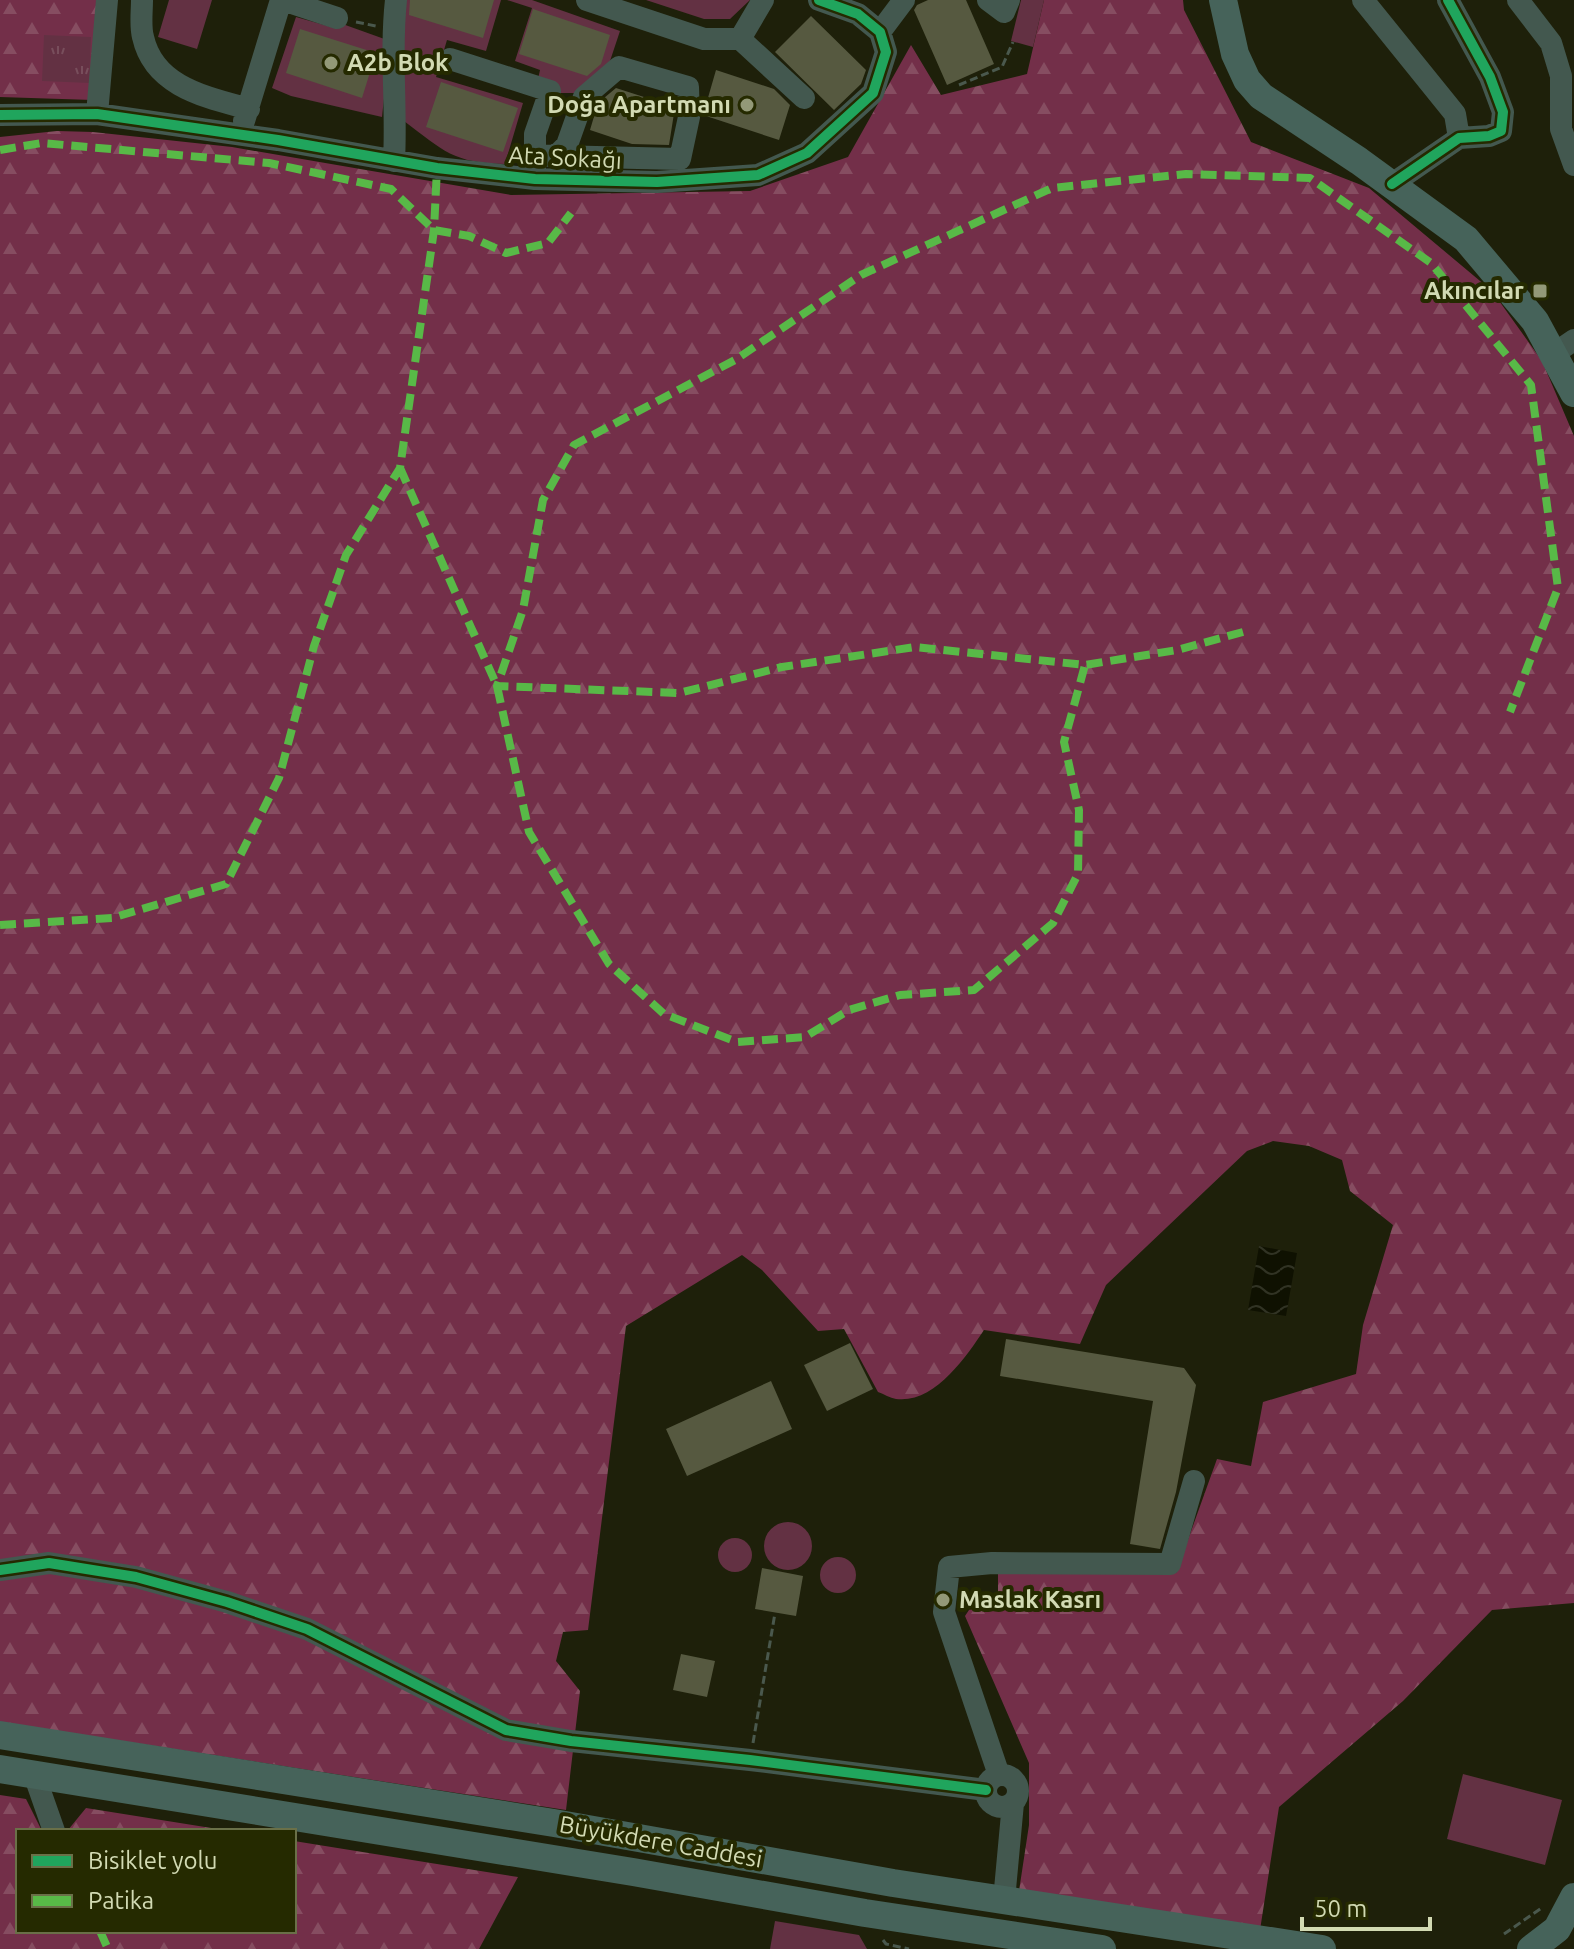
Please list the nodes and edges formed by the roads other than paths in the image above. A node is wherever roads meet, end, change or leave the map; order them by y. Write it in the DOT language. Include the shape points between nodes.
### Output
graph roads {
  1 [pos="107,0"];
  2 [pos="142,0"];
  3 [pos="282,0"];
  4 [pos="396,0"];
  5 [pos="587,0"];
  6 [pos="763,0"];
  7 [pos="819,0"];
  8 [pos="904,0"];
  9 [pos="988,0"];
  10 [pos="1009,0"];
  11 [pos="1223,0"];
  12 [pos="1363,0"];
  13 [pos="1448,0"];
  14 [pos="1518,0"];
  15 [pos="337,18"];
  16 [pos="880,32"];
  17 [pos="740,39"];
  18 [pos="450,59"];
  19 [pos="804,98"];
  20 [pos="249,109"];
  21 [pos="97,114"];
  22 [pos="0,115"];
  23 [pos="1568,126"];
  24 [pos="239,134"];
  25 [pos="1459,138"];
  26 [pos="544,156"];
  27 [pos="394,161"];
  28 [pos="1574,165"];
  29 [pos="535,179"];
  30 [pos="1392,184"];
  31 [pos="1564,346"];
  32 [pos="1574,393"];
  33 [pos="1194,1481"];
  34 [pos="0,1570"];
  35 [pos="0,1735"];
  36 [pos="0,1769"];
  37 [pos="34,1774"];
  38 [pos="992,1782"];
  39 [pos="53,1829"];
  40 [pos="781,1864"];
  41 [pos="633,1872"];
  42 [pos="1574,1897"];
  43 [pos="1004,1900"];
  44 [pos="1102,1949"];
  45 [pos="1322,1949"];
  46 [pos="1531,1949"];
  1 -- 21 [label="street"];
  2 -- 20 [label="street" via="143,37 155,67 190,92"];
  3 -- 15 [label="street"];
  3 -- 20 [label="street"];
  4 -- 27 [label="street"];
  5 -- 17 [label="street" via="704,39"];
  6 -- 17 [label="street"];
  7 -- 16 [label="street" via="858,14"];
  8 -- 16 [label="street"];
  9 -- 10 [label="street" via="1004,12"];
  11 -- 30 [label="main road" via="1235,54 1261,96"];
  12 -- 25 [label="street" via="1455,114"];
  13 -- 25 [label="street" via="1503,112 1501,131"];
  14 -- 23 [label="street" via="1551,43"];
  16 -- 29 [label="street, Ata Sokağı" via="886,52 873,93 807,153 758,175 657,182"];
  17 -- 19 [label="street"];
  18 -- 26 [label="street" via="550,91 535,134"];
  20 -- 24 [label="street"];
  21 -- 22 [label="street, Ata Sokağı"];
  21 -- 24 [label="street, Ata Sokağı"];
  23 -- 28 [label="street"];
  24 -- 27 [label="street, Ata Sokağı"];
  25 -- 30 [label="street"];
  26 -- 26 [label="street" via="567,145 584,97 619,67 688,87 689,117 680,159"];
  26 -- 29 [label="street"];
  27 -- 29 [label="street, Ata Sokağı"];
  30 -- 31 [label="main road" via="1466,239 1535,321"];
  31 -- 32 [label="main road"];
  33 -- 38 [label="street" via="1170,1564 949,1567 944,1612"];
  34 -- 38 [label="street" via="49,1563 136,1577 227,1602 307,1629 506,1730 571,1741"];
  35 -- 40 [label="main road, Büyükdere Caddesi"];
  36 -- 37 [label="main road, Büyükdere Caddesi"];
  37 -- 39 [label="street"];
  37 -- 41 [label="main road, Büyükdere Caddesi"];
  38 -- 43 [label="street" via="989,1800 997,1806 1013,1803"];
  40 -- 41 [label="main road" via="728,1868 652,1857"];
  40 -- 43 [label="main road, Büyükdere Caddesi"];
  41 -- 44 [label="main road, Büyükdere Caddesi"];
  42 -- 46 [label="main road" via="1557,1929"];
  43 -- 45 [label="main road, Büyükdere Caddesi"];
}
